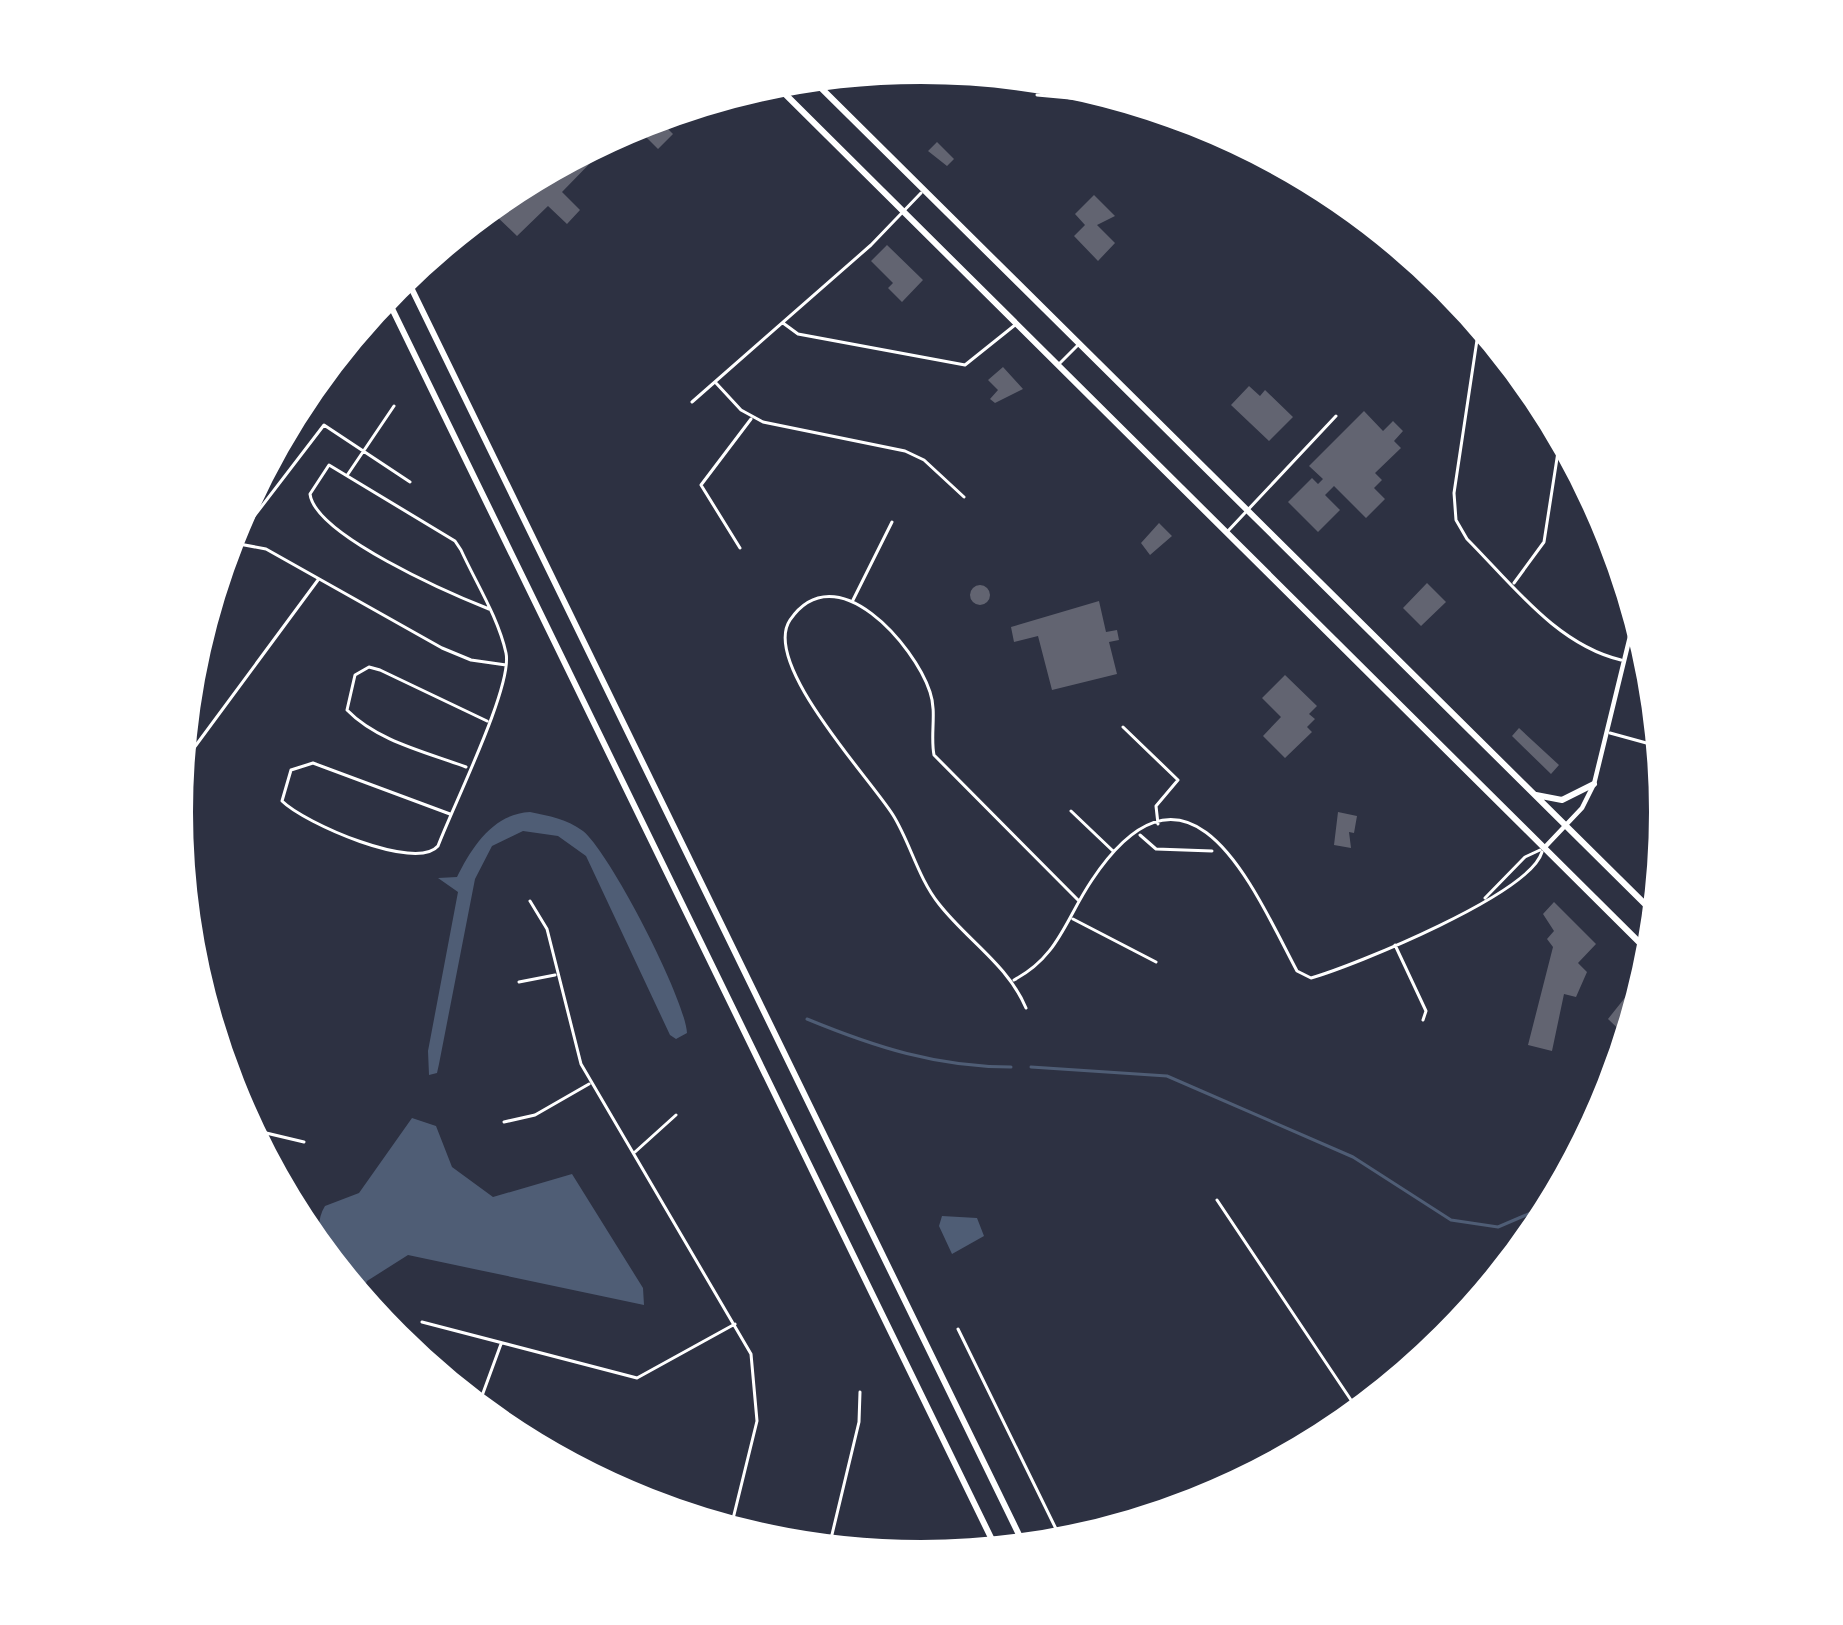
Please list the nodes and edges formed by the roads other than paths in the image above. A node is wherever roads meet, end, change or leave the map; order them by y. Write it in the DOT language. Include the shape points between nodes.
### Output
graph roads {
  1 [pos="821,88"];
  2 [pos="785,94"];
  3 [pos="1037,95"];
  4 [pos="1081,99"];
  5 [pos="924,190"];
  6 [pos="903,211"];
  7 [pos="411,288"];
  8 [pos="392,308"];
  9 [pos="783,322"];
  10 [pos="1016,323"];
  11 [pos="1478,338"];
  12 [pos="1079,344"];
  13 [pos="1058,366"];
  14 [pos="714,382"];
  15 [pos="692,402"];
  16 [pos="394,406"];
  17 [pos="1336,416"];
  18 [pos="752,418"];
  19 [pos="363,452"];
  20 [pos="1558,452"];
  21 [pos="347,476"];
  22 [pos="410,482"];
  23 [pos="964,497"];
  24 [pos="1247,510"];
  25 [pos="252,519"];
  26 [pos="892,522"];
  27 [pos="1227,532"];
  28 [pos="241,545"];
  29 [pos="740,548"];
  30 [pos="319,578"];
  31 [pos="1513,584"];
  32 [pos="852,602"];
  33 [pos="489,609"];
  34 [pos="1630,633"];
  35 [pos="1623,661"];
  36 [pos="508,664"];
  37 [pos="490,722"];
  38 [pos="1123,727"];
  39 [pos="1606,732"];
  40 [pos="1649,743"];
  41 [pos="193,749"];
  42 [pos="467,768"];
  43 [pos="1594,784"];
  44 [pos="1534,795"];
  45 [pos="1071,811"];
  46 [pos="450,814"];
  47 [pos="1159,825"];
  48 [pos="1566,826"];
  49 [pos="1139,833"];
  50 [pos="1545,847"];
  51 [pos="1212,851"];
  52 [pos="1114,853"];
  53 [pos="1484,899"];
  54 [pos="530,901"];
  55 [pos="1079,902"];
  56 [pos="1647,906"];
  57 [pos="1071,918"];
  58 [pos="1394,943"];
  59 [pos="1641,944"];
  60 [pos="1156,962"];
  61 [pos="557,974"];
  62 [pos="1012,980"];
  63 [pos="519,982"];
  64 [pos="1026,1008"];
  65 [pos="1423,1019"];
  66 [pos="590,1084"];
  67 [pos="676,1115"];
  68 [pos="504,1122"];
  69 [pos="263,1132"];
  70 [pos="304,1142"];
  71 [pos="633,1154"];
  72 [pos="1217,1200"];
  73 [pos="422,1322"];
  74 [pos="737,1323"];
  75 [pos="958,1329"];
  76 [pos="501,1343"];
  77 [pos="860,1392"];
  78 [pos="482,1397"];
  79 [pos="1354,1403"];
  80 [pos="733,1519"];
  81 [pos="1057,1531"];
  82 [pos="1020,1537"];
  83 [pos="831,1538"];
  84 [pos="992,1540"];
  1 -- 5 [label="main road"];
  2 -- 6 [label="main road"];
  3 -- 4 [label="street"];
  5 -- 6 [label="street"];
  5 -- 12 [label="main road"];
  6 -- 9 [label="street"];
  6 -- 10 [label="main road"];
  7 -- 82 [label="main road"];
  8 -- 84 [label="main road"];
  9 -- 10 [label="street" via="798,334 965,365"];
  9 -- 14 [label="street"];
  10 -- 13 [label="main road"];
  11 -- 31 [label="street" via="1454,509 1467,539"];
  12 -- 13 [label="street"];
  12 -- 24 [label="main road"];
  13 -- 27 [label="main road"];
  14 -- 15 [label="street"];
  14 -- 18 [label="street"];
  16 -- 19 [label="street"];
  17 -- 24 [label="street"];
  18 -- 23 [label="street" via="905,452"];
  18 -- 29 [label="street" via="701,485"];
  19 -- 21 [label="street"];
  19 -- 22 [label="street"];
  19 -- 25 [label="street" via="324,425"];
  20 -- 31 [label="street" via="1544,542"];
  21 -- 33 [label="street" via="455,542"];
  21 -- 33 [label="street" via="328,465 310,494 320,518"];
  24 -- 27 [label="street"];
  24 -- 44 [label="main road"];
  26 -- 32 [label="street"];
  27 -- 50 [label="main road"];
  28 -- 30 [label="street" via="266,549"];
  30 -- 36 [label="street" via="442,648"];
  30 -- 41 [label="street"];
  31 -- 35 [label="street" via="1579,646"];
  32 -- 55 [label="street" via="880,617 927,685 938,760"];
  32 -- 62 [label="street" via="820,598 799,611 784,634 790,665 893,815 933,897"];
  33 -- 36 [label="street"];
  34 -- 35 [label="street"];
  35 -- 39 [label="street"];
  36 -- 37 [label="street"];
  37 -- 42 [label="street"];
  37 -- 42 [label="street" via="369,667 356,675 347,710 376,732"];
  38 -- 47 [label="street" via="1178,780 1156,806"];
  39 -- 40 [label="street"];
  39 -- 43 [label="street"];
  42 -- 46 [label="street"];
  43 -- 44 [label="main road" via="1562,800"];
  43 -- 48 [label="street"];
  44 -- 48 [label="main road"];
  45 -- 52 [label="street"];
  46 -- 46 [label="street" via="436,849 420,857 313,822 282,800 291,770 314,763"];
  47 -- 49 [label="street"];
  47 -- 58 [label="street" via="1192,825 1224,843 1301,975 1316,977"];
  48 -- 50 [label="street"];
  48 -- 56 [label="main road"];
  49 -- 51 [label="street" via="1156,849"];
  49 -- 52 [label="street"];
  50 -- 53 [label="street" via="1525,856"];
  50 -- 53 [label="street" via="1518,883"];
  50 -- 59 [label="main road"];
  52 -- 55 [label="street"];
  53 -- 58 [label="street"];
  54 -- 61 [label="street" via="543,917"];
  55 -- 57 [label="street"];
  57 -- 60 [label="street"];
  57 -- 62 [label="street" via="1049,957"];
  58 -- 65 [label="street"];
  61 -- 63 [label="street"];
  61 -- 66 [label="street"];
  62 -- 64 [label="street"];
  66 -- 68 [label="street" via="535,1115"];
  66 -- 71 [label="street"];
  67 -- 71 [label="street"];
  69 -- 70 [label="street"];
  71 -- 74 [label="street"];
  72 -- 79 [label="street"];
  73 -- 76 [label="street"];
  74 -- 76 [label="street" via="637,1378"];
  74 -- 80 [label="street" via="758,1405"];
  75 -- 81 [label="street"];
  76 -- 78 [label="street"];
  77 -- 83 [label="street"];
}
